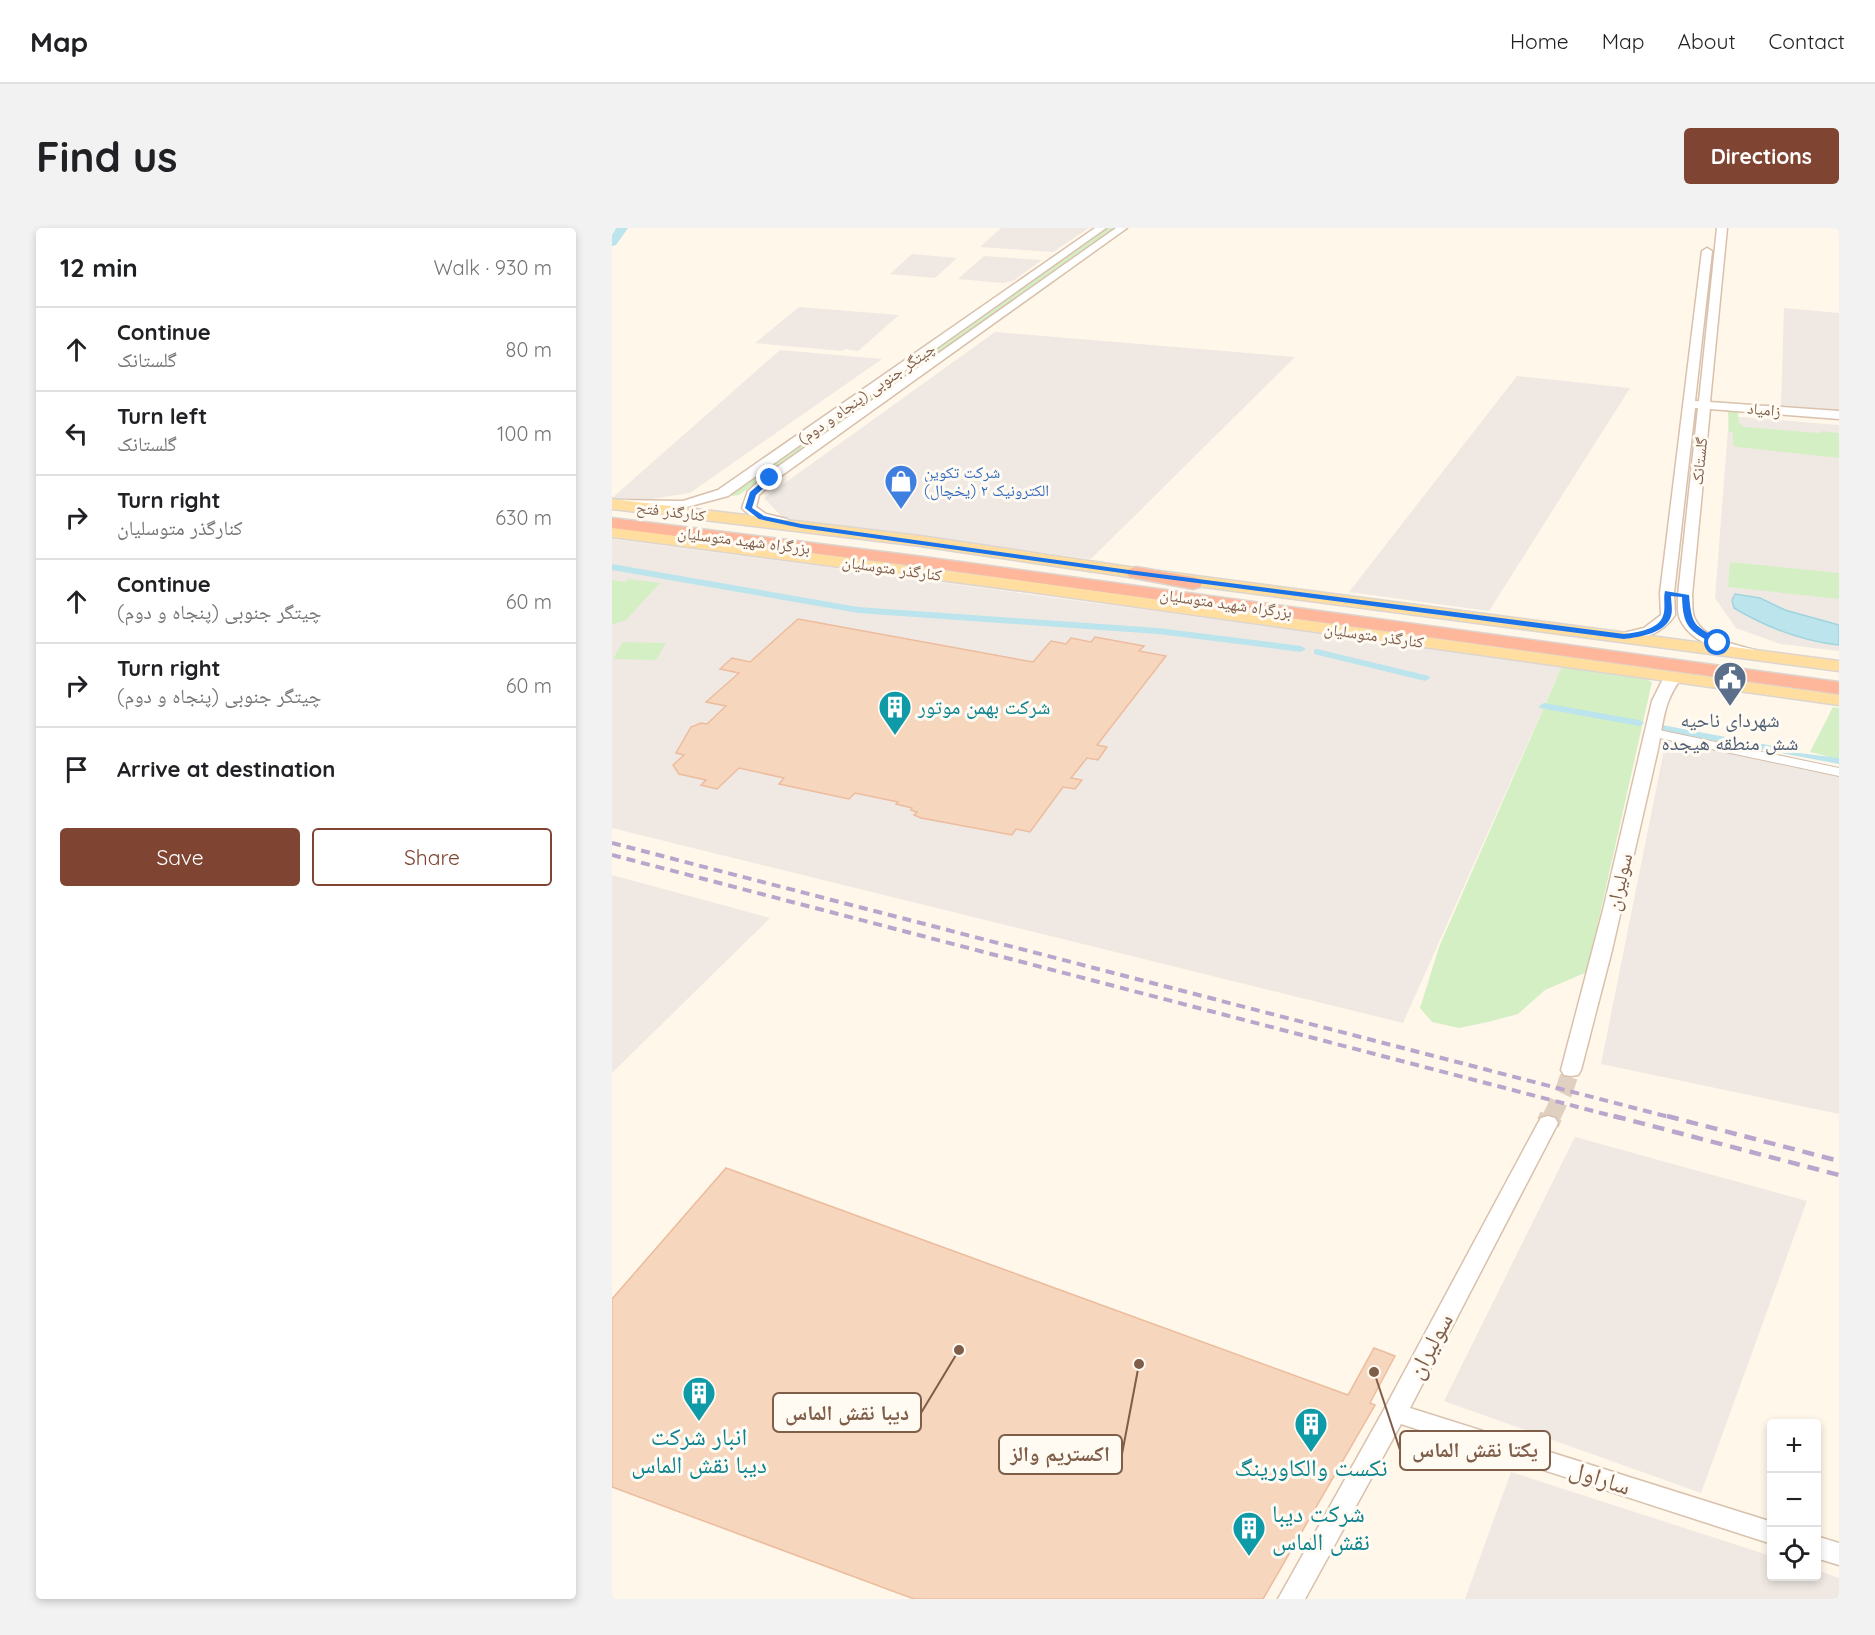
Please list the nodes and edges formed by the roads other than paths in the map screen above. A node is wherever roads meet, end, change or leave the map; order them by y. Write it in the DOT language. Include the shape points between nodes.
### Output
graph roads {
  1 [pos="1101,228"];
  2 [pos="1122,228"];
  3 [pos="1710,228"];
  4 [pos="1722,228"];
  5 [pos="1689,404"];
  6 [pos="1704,404"];
  7 [pos="1839,415"];
  8 [pos="723,493"];
  9 [pos="753,494"];
  10 [pos="612,504"];
  11 [pos="612,514"];
  12 [pos="612,523"];
  13 [pos="801,526"];
  14 [pos="612,534"];
  15 [pos="658,538"];
  16 [pos="1136,573"];
  17 [pos="1667,593"];
  18 [pos="1685,595"];
  19 [pos="1286,606"];
  20 [pos="1624,637"];
  21 [pos="1430,642"];
  22 [pos="1752,654"];
  23 [pos="1839,666"];
  24 [pos="1646,674"];
  25 [pos="1839,676"];
  26 [pos="1674,677"];
  27 [pos="1839,688"];
  28 [pos="1660,692"];
  29 [pos="1839,700"];
  30 [pos="1654,733"];
  31 [pos="1839,772"];
  32 [pos="1571,1070"];
  33 [pos="1548,1123"];
  34 [pos="1395,1413"];
  35 [pos="1767,1531"];
  36 [pos="1821,1549"];
  37 [pos="1839,1554"];
  38 [pos="1291,1599"];
  1 -- 8 [label="main road, چیتگر جنوبی (پنجاه و دوم)"];
  2 -- 9 [label="main road, چیتگر جنوبی (پنجاه و دوم)"];
  3 -- 5 [label="main road, گلستانک"];
  4 -- 6 [label="main road, گلستانک"];
  5 -- 6 [label="main road, زامیاد"];
  5 -- 17 [label="main road, گلستانک"];
  6 -- 7 [label="main road, زامیاد"];
  6 -- 18 [label="main road, گلستانک"];
  8 -- 9 [label="main road" via="734,499"];
  8 -- 10 [label="main road, چیتگر جنوبی (پنجاه و دوم)" via="692,504"];
  9 -- 13 [label="main road" via="749,508 754,514"];
  10 -- 13 [label="main road, کنارگذر فتح"];
  11 -- 19 [label="highway, بزرگراه شهید متوسلیان"];
  12 -- 19 [label="highway, بزرگراه شهید متوسلیان"];
  13 -- 16 [label="main road, کنارگذر متوسلیان"];
  14 -- 15 [label="main road, کنارگذر فتح"];
  15 -- 21 [label="main road, کنارگذر متوسلیان"];
  16 -- 19 [label="highway"];
  16 -- 20 [label="main road, کنارگذر متوسلیان"];
  17 -- 18 [label="main road"];
  17 -- 20 [label="main road, گلستانک" via="1668,615 1664,622 1645,633"];
  18 -- 22 [label="main road, گلستانک" via="1687,618 1698,632"];
  19 -- 21 [label="highway"];
  19 -- 25 [label="highway, بزرگراه شهید متوسلیان"];
  19 -- 27 [label="highway, بزرگراه شهید متوسلیان"];
  20 -- 22 [label="main road, کنارگذر متوسلیان"];
  21 -- 24 [label="main road, کنارگذر متوسلیان"];
  22 -- 23 [label="main road, کنارگذر متوسلیان"];
  24 -- 26 [label="main road, کنارگذر متوسلیان"];
  24 -- 28 [label="main road" via="1654,678"];
  26 -- 28 [label="main road"];
  26 -- 29 [label="main road, کنارگذر متوسلیان"];
  28 -- 30 [label="main road, سولیران"];
  30 -- 31 [label="street"];
  30 -- 32 [label="main road, سولیران" via="1599,971"];
  33 -- 34 [label="main road, سولیران"];
  34 -- 35 [label="main road, ساراول"];
  34 -- 38 [label="main road, سولیران"];
  36 -- 37 [label="main road"];
}
